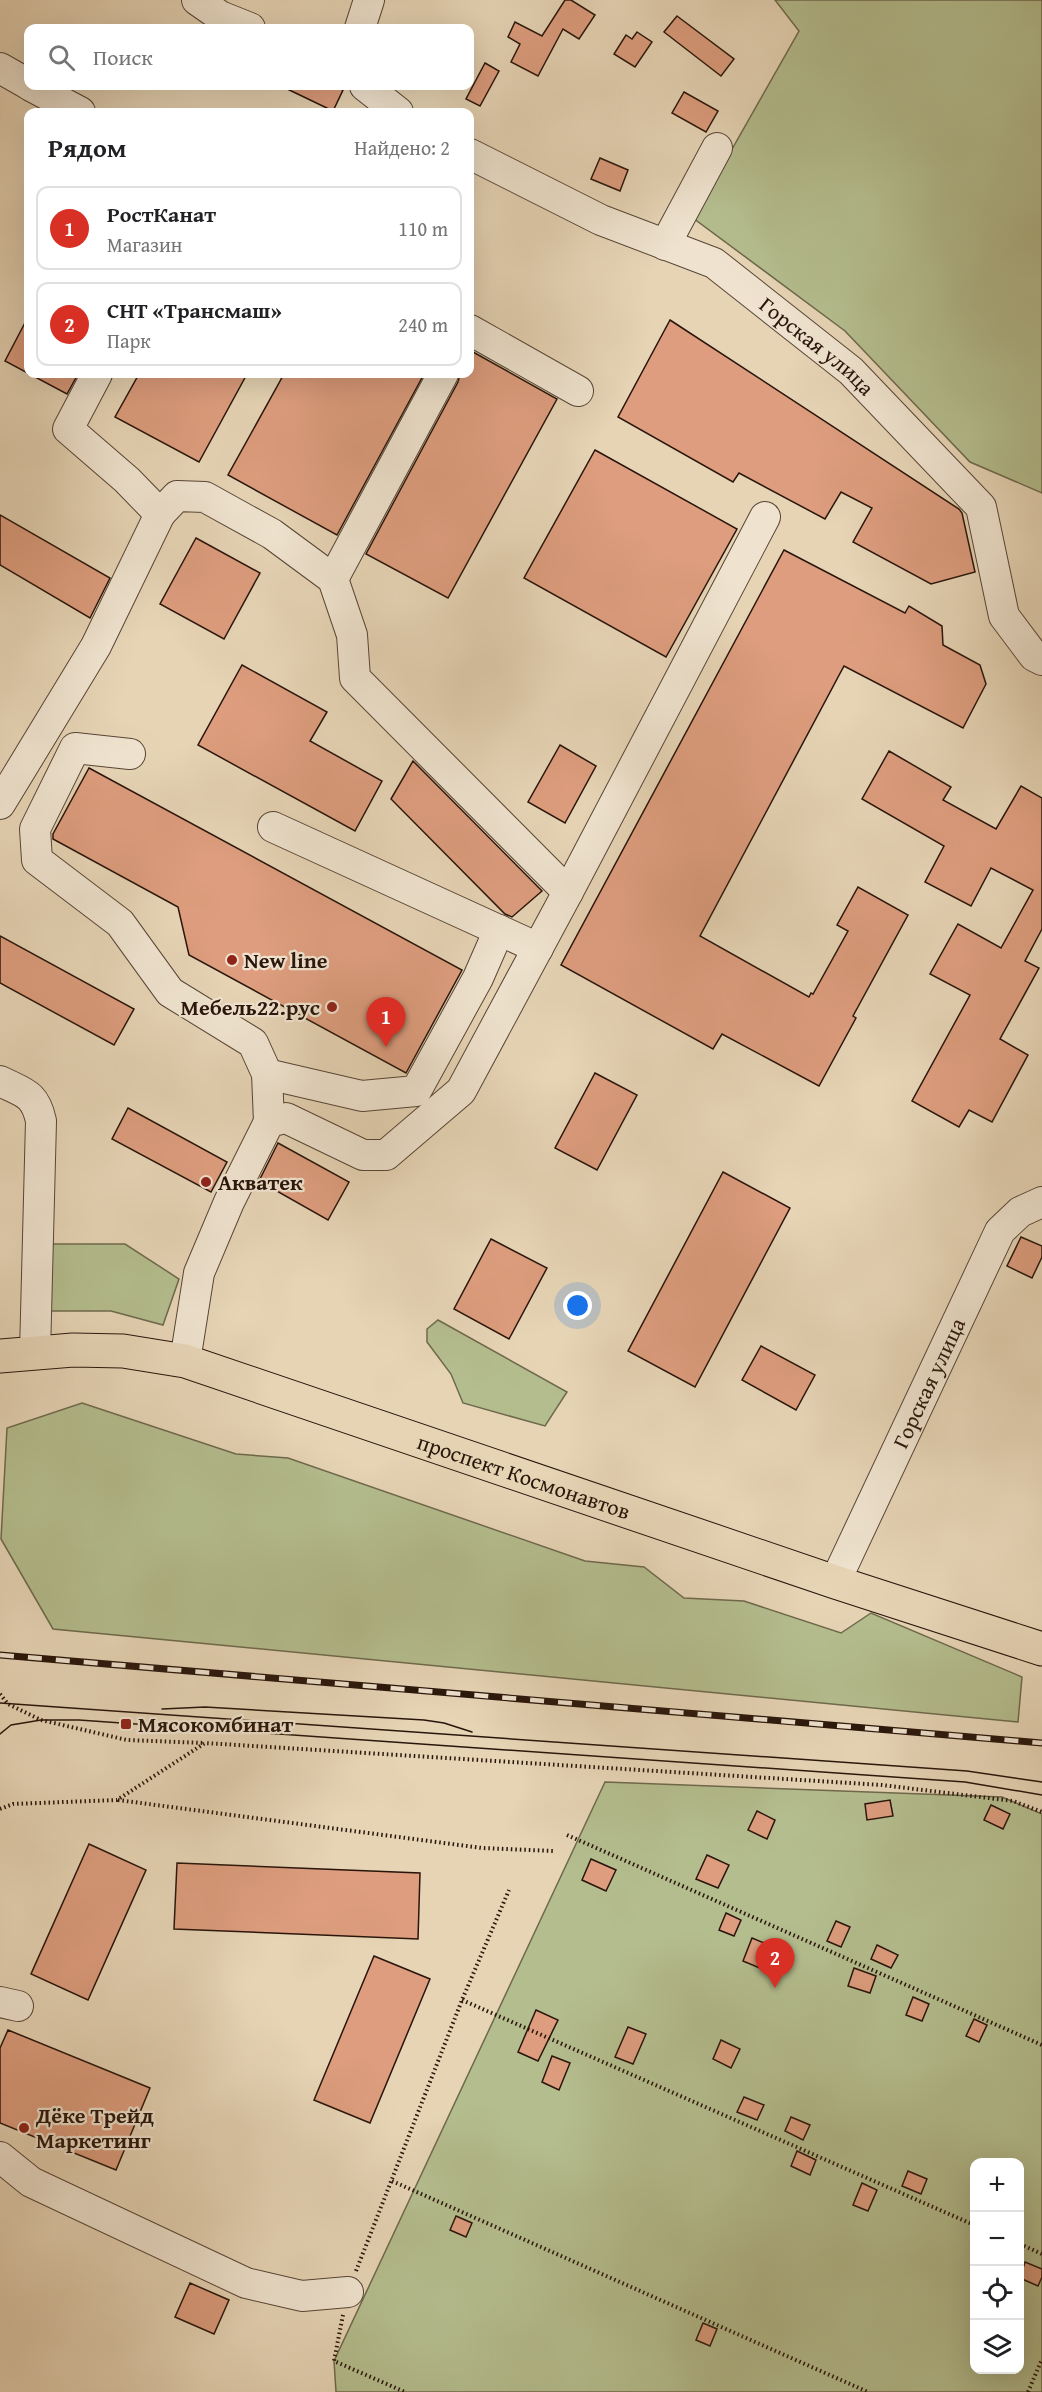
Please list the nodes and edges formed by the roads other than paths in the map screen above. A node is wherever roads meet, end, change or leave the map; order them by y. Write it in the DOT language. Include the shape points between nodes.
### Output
graph roads {
  1 [pos="197,0"];
  2 [pos="369,0"];
  3 [pos="240,24"];
  4 [pos="361,24"];
  5 [pos="0,68"];
  6 [pos="24,82"];
  7 [pos="39,90"];
  8 [pos="370,90"];
  9 [pos="73,108"];
  10 [pos="393,108"];
  11 [pos="717,148"];
  12 [pos="474,156"];
  13 [pos="665,245"];
  14 [pos="474,332"];
  15 [pos="95,378"];
  16 [pos="441,378"];
  17 [pos="578,391"];
  18 [pos="160,514"];
  19 [pos="765,517"];
  20 [pos="333,579"];
  21 [pos="1042,660"];
  22 [pos="129,754"];
  23 [pos="0,804"];
  24 [pos="273,827"];
  25 [pos="568,892"];
  26 [pos="499,930"];
  27 [pos="538,948"];
  28 [pos="267,1074"];
  29 [pos="0,1081"];
  30 [pos="269,1122"];
  31 [pos="1042,1202"];
  32 [pos="35,1353"];
  33 [pos="0,1356"];
  34 [pos="185,1361"];
  35 [pos="835,1582"];
  36 [pos="1042,1649"];
  37 [pos="0,2157"];
  38 [pos="348,2292"];
  1 -- 3 [label="street"];
  2 -- 4 [label="street"];
  5 -- 6 [label="street"];
  7 -- 9 [label="street"];
  8 -- 10 [label="street"];
  11 -- 13 [label="street"];
  12 -- 13 [label="street, Горская улица" via="601,220"];
  13 -- 21 [label="street, Горская улица" via="714,263 851,371 981,507 1004,616 1034,656"];
  14 -- 17 [label="street"];
  15 -- 18 [label="street" via="68,429"];
  16 -- 20 [label="street"];
  18 -- 20 [label="street" via="177,496 205,497 273,534"];
  18 -- 23 [label="street" via="96,646"];
  19 -- 25 [label="street"];
  20 -- 25 [label="street" via="352,635 355,678"];
  22 -- 28 [label="street" via="75,748 35,829 37,860 120,923 170,992 253,1043"];
  24 -- 26 [label="street"];
  25 -- 27 [label="street"];
  26 -- 27 [label="street"];
  26 -- 28 [label="street" via="478,978 416,1091 362,1096"];
  27 -- 30 [label="street" via="461,1091 386,1155 363,1155 286,1118"];
  28 -- 30 [label="street"];
  29 -- 32 [label="street" via="37,1104 41,1121"];
  30 -- 34 [label="street" via="199,1273"];
  31 -- 35 [label="street, Горская улица" via="1020,1212 1000,1231"];
  32 -- 33 [label="main road, проспект Космонавтов"];
  32 -- 34 [label="main road, проспект Космонавтов" via="123,1351"];
  34 -- 35 [label="main road, проспект Космонавтов"];
  35 -- 36 [label="main road, проспект Космонавтов"];
  37 -- 38 [label="street" via="31,2181 246,2283 302,2296"];
}
